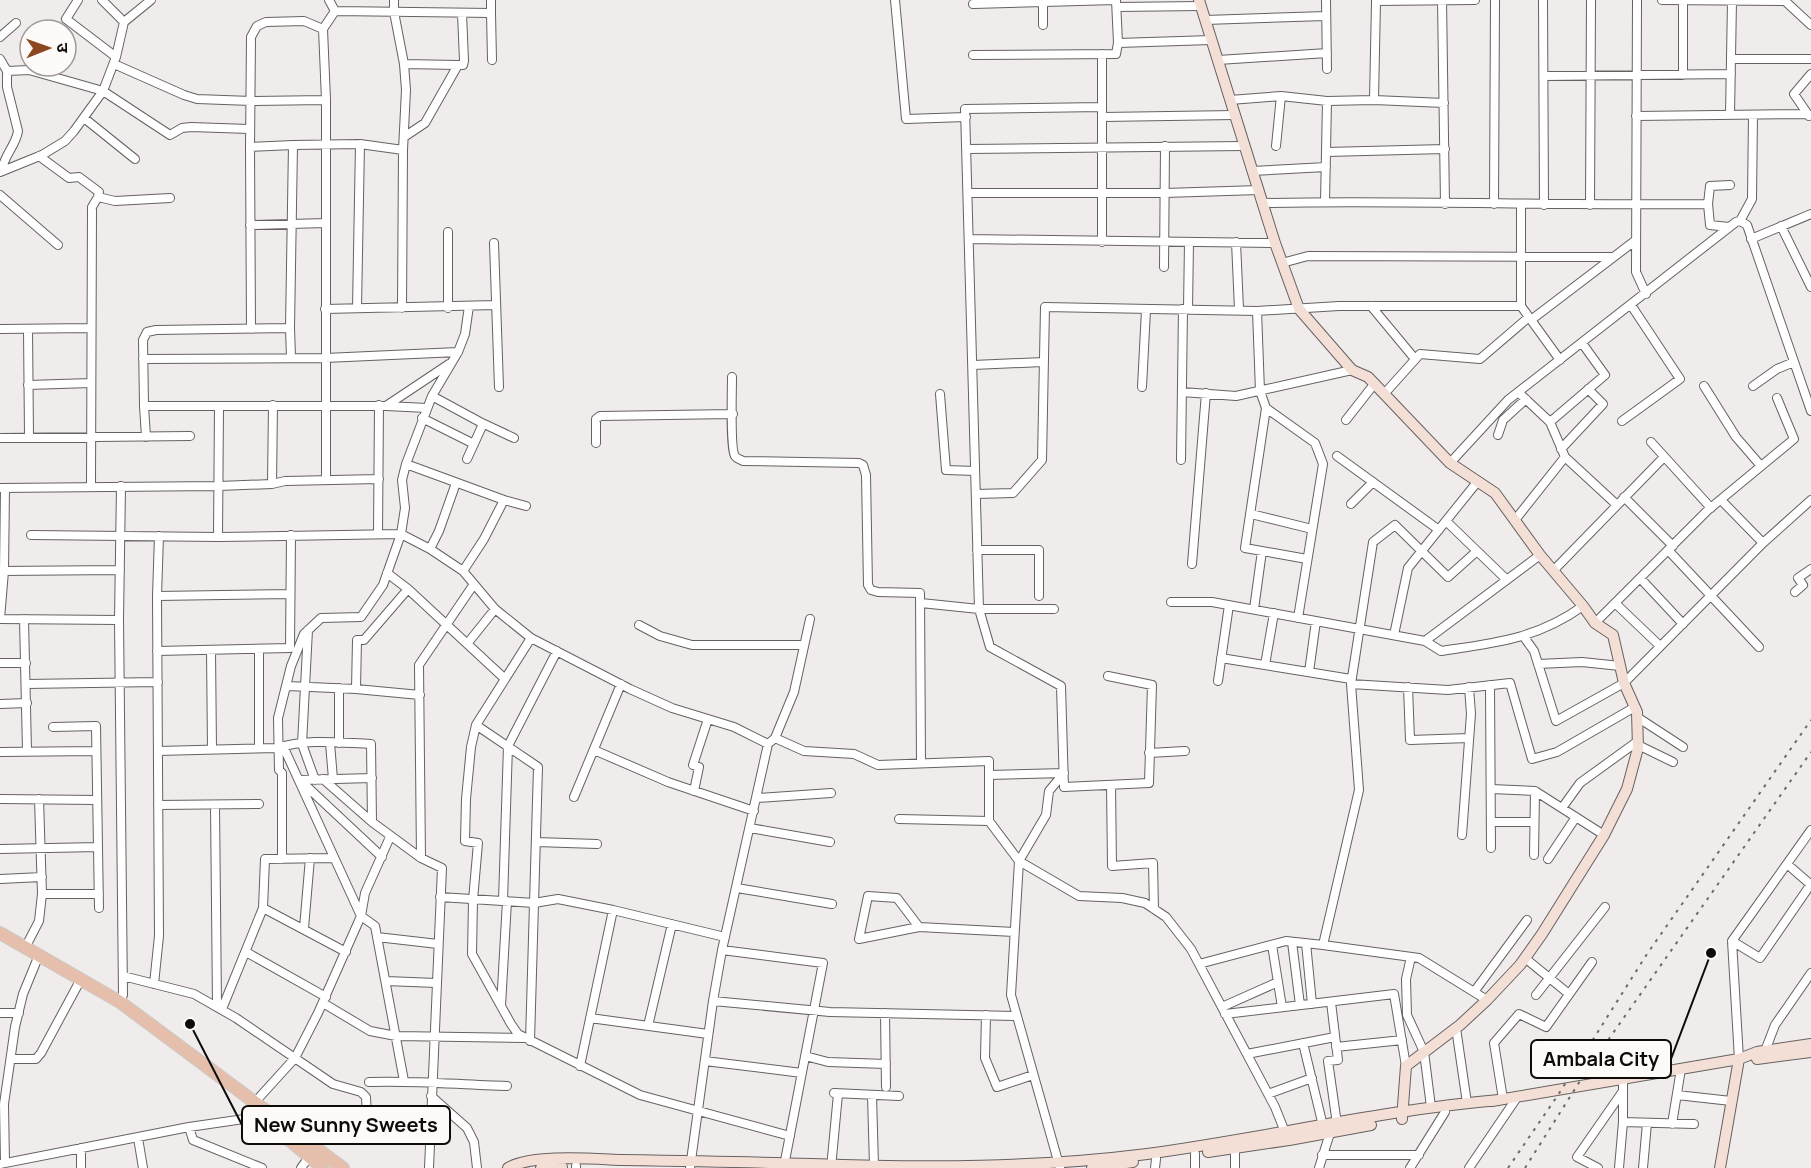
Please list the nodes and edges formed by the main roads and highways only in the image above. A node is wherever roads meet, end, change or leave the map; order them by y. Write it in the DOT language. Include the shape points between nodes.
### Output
graph roads {
  1 [pos="1200,3"];
  2 [pos="0,933"];
  3 [pos="1811,1044"];
  4 [pos="1811,1052"];
  5 [pos="1739,1059"];
  6 [pos="1501,1099"];
  7 [pos="271,1115"];
  8 [pos="1402,1116"];
  9 [pos="1326,1130"];
  10 [pos="1235,1144"];
  11 [pos="1155,1164"];
  12 [pos="633,1165"];
  13 [pos="690,1166"];
  14 [pos="784,1166"];
  15 [pos="816,1166"];
  16 [pos="831,1166"];
  17 [pos="1059,1166"];
  18 [pos="576,1167"];
  19 [pos="982,1167"];
  20 [pos="323,1168"];
  21 [pos="344,1168"];
  22 [pos="508,1168"];
  23 [pos="541,1168"];
  24 [pos="722,1168"];
  25 [pos="1092,1168"];
  26 [pos="1720,1168"];
  1 -- 8 [label="main road" via="1299,309 1352,370 1375,383 1449,463 1495,493 1595,623 1613,635 1624,683 1636,712 1638,743 1627,789 1604,835 1525,958 1487,1000 1406,1066"];
  2 -- 7 [label="main road" via="120,1002"];
  3 -- 5 [label="main road"];
  4 -- 5 [label="main road"];
  5 -- 6 [label="main road"];
  5 -- 26 [label="main road"];
  6 -- 8 [label="main road" via="1445,1112"];
  6 -- 8 [label="main road" via="1431,1107"];
  7 -- 20 [label="main road" via="276,1129"];
  7 -- 21 [label="main road"];
  8 -- 9 [label="main road"];
  8 -- 9 [label="main road" via="1337,1124"];
  9 -- 10 [label="main road"];
  10 -- 11 [label="main road"];
  10 -- 17 [label="main road"];
  11 -- 25 [label="main road"];
  12 -- 13 [label="main road"];
  12 -- 18 [label="main road"];
  12 -- 22 [label="main road" via="542,1160"];
  13 -- 14 [label="main road"];
  13 -- 24 [label="main road"];
  14 -- 15 [label="main road"];
  15 -- 16 [label="main road"];
  16 -- 19 [label="main road"];
  17 -- 19 [label="main road"];
  18 -- 23 [label="main road"];
}
